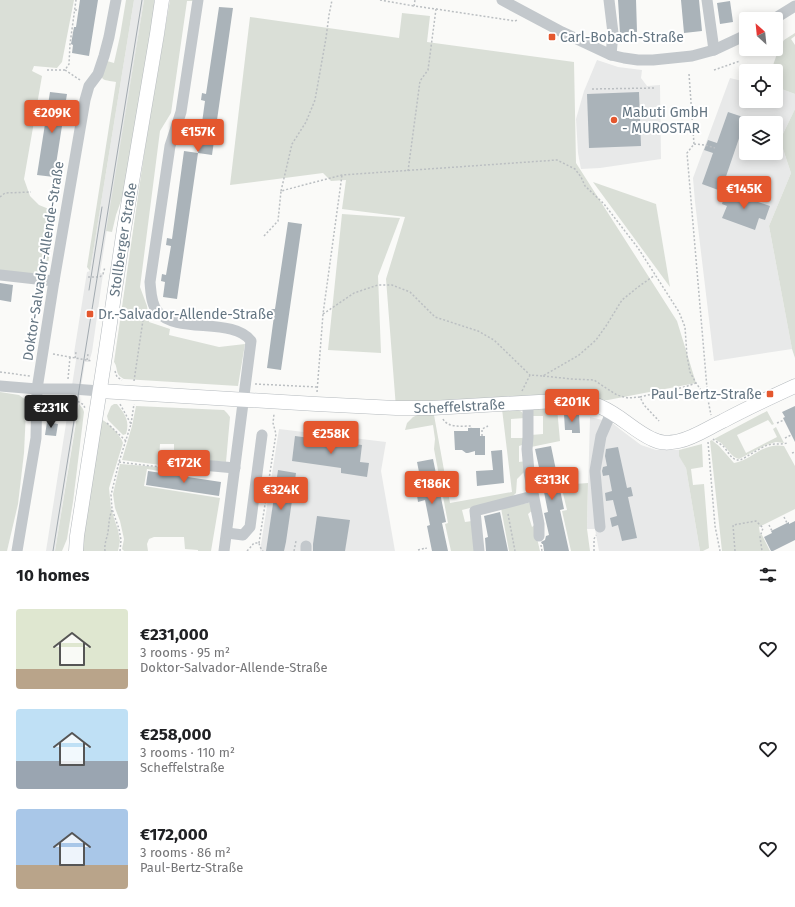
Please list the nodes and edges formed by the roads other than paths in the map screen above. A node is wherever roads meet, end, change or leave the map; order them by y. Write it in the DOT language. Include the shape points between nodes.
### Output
graph roads {
  1 [pos="116,0"];
  2 [pos="162,0"];
  3 [pos="198,0"];
  4 [pos="502,0"];
  5 [pos="609,0"];
  6 [pos="707,0"];
  7 [pos="795,6"];
  8 [pos="783,13"];
  9 [pos="739,38"];
  10 [pos="714,50"];
  11 [pos="611,55"];
  12 [pos="0,275"];
  13 [pos="54,281"];
  14 [pos="0,386"];
  15 [pos="795,386"];
  16 [pos="38,389"];
  17 [pos="100,391"];
  18 [pos="244,399"];
  19 [pos="525,403"];
  20 [pos="611,413"];
  21 [pos="262,435"];
  22 [pos="169,462"];
  23 [pos="235,468"];
  24 [pos="534,496"];
  25 [pos="600,527"];
  26 [pos="227,533"];
  27 [pos="539,536"];
  28 [pos="17,551"];
  29 [pos="76,551"];
  30 [pos="224,551"];
  31 [pos="479,551"];
  1 -- 13 [label="street, Doktor-Salvador-Allende-Straße" via="104,56 85,100"];
  2 -- 17 [label="main road, Stollberger Straße"];
  3 -- 18 [label="street" via="181,112 170,146 150,282 151,298 157,312 165,318 175,322 229,329 247,337 251,342"];
  4 -- 11 [label="street"];
  5 -- 11 [label="street" via="613,33"];
  6 -- 10 [label="street"];
  7 -- 8 [label="street"];
  9 -- 10 [label="street"];
  10 -- 11 [label="street" via="692,56 653,60"];
  12 -- 13 [label="street"];
  13 -- 16 [label="street, Doktor-Salvador-Allende-Straße"];
  14 -- 16 [label="street"];
  15 -- 20 [label="main road, Scheffelstraße" via="765,399 712,431 680,441 664,443 654,440"];
  16 -- 17 [label="street"];
  16 -- 28 [label="street, Doktor-Salvador-Allende-Straße" via="36,438"];
  17 -- 18 [label="main road, Scheffelstraße" via="119,392 135,387"];
  17 -- 29 [label="main road, Stollberger Straße"];
  18 -- 19 [label="main road, Scheffelstraße" via="396,408"];
  18 -- 23 [label="street"];
  19 -- 20 [label="main road, Scheffelstraße" via="574,400 601,406"];
  19 -- 24 [label="street" via="529,472"];
  20 -- 25 [label="street" via="601,436 595,471"];
  21 -- 26 [label="street" via="250,527 243,535"];
  22 -- 23 [label="street"];
  23 -- 26 [label="street"];
  24 -- 27 [label="street"];
  24 -- 31 [label="street" via="475,511"];
  26 -- 30 [label="street"];
}
